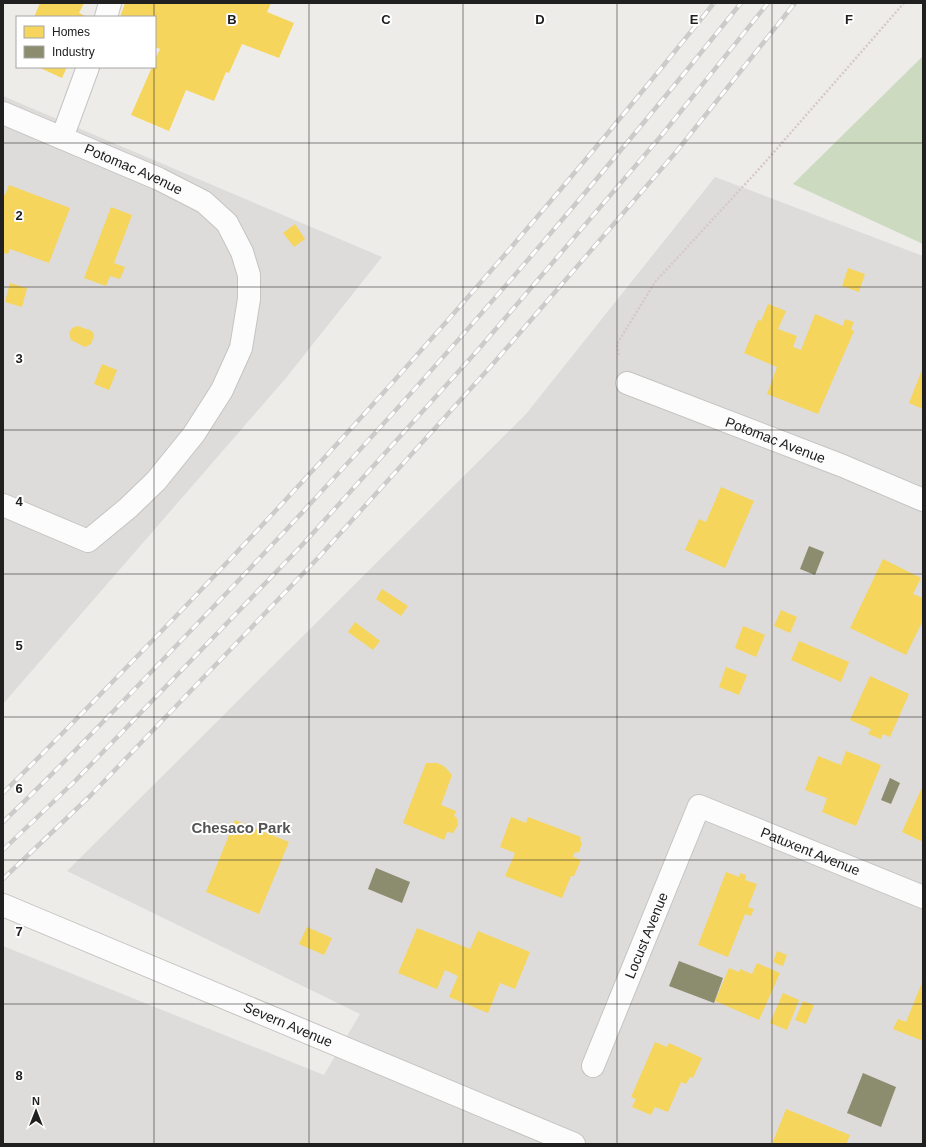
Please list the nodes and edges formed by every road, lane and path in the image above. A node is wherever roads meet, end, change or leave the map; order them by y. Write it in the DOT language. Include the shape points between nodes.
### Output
graph roads {
  1 [pos="110,3"];
  2 [pos="904,3"];
  3 [pos="106,16"];
  4 [pos="88,68"];
  5 [pos="3,113"];
  6 [pos="62,138"];
  7 [pos="627,383"];
  8 [pos="923,500"];
  9 [pos="3,505"];
  10 [pos="698,806"];
  11 [pos="923,897"];
  12 [pos="3,904"];
  13 [pos="593,1066"];
  14 [pos="574,1144"];
  1 -- 3 [label="street"];
  2 -- 7 [label="path" via="760,168 655,282 617,344"];
  4 -- 6 [label="street"];
  5 -- 6 [label="street, Potomac Avenue"];
  6 -- 9 [label="street, Potomac Avenue" via="159,179 204,202 227,223 242,252 249,275 247,319 241,348 222,390 194,434 156,481 88,541"];
  7 -- 8 [label="street, Potomac Avenue" via="843,466"];
  10 -- 11 [label="street, Patuxent Avenue"];
  10 -- 13 [label="street, Locust Avenue"];
  12 -- 14 [label="street, Severn Avenue"];
}
